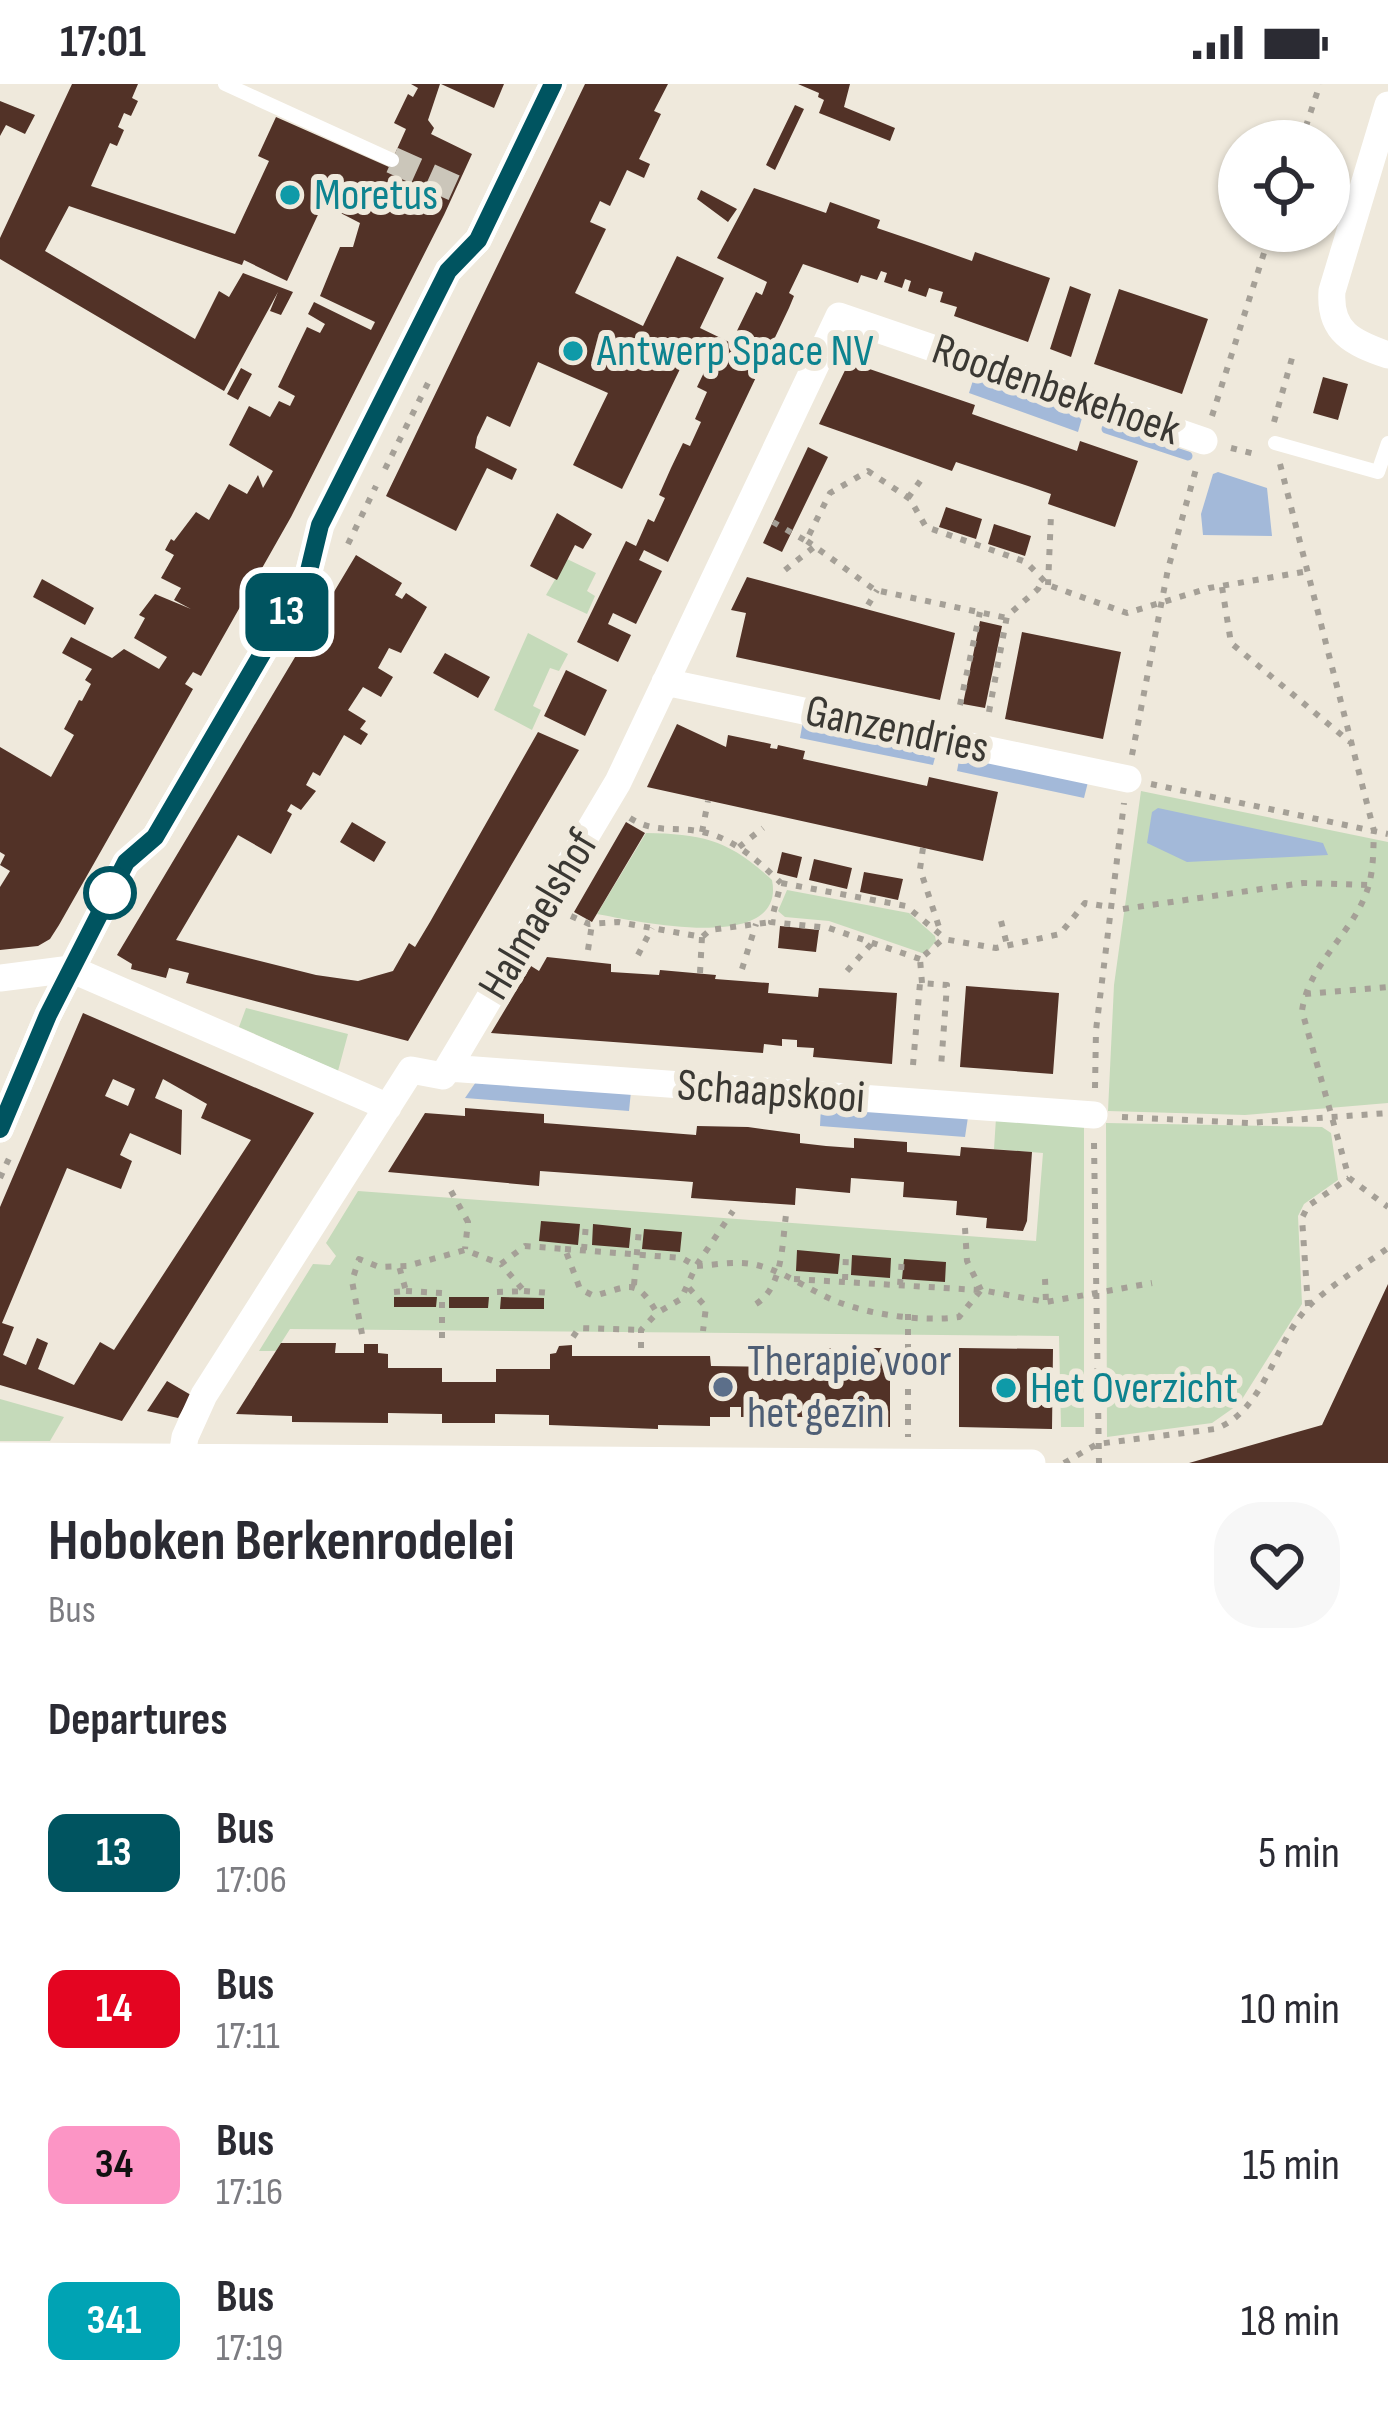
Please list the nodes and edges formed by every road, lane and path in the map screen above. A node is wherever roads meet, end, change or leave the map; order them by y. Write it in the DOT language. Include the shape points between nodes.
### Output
graph roads {
  1 [pos="225,84"];
  2 [pos="553,84"];
  3 [pos="1320,84"];
  4 [pos="1388,105"];
  5 [pos="1308,120"];
  6 [pos="392,160"];
  7 [pos="1264,252"];
  8 [pos="839,316"];
  9 [pos="1388,355"];
  10 [pos="1292,358"];
  11 [pos="1280,399"];
  12 [pos="1204,441"];
  13 [pos="1275,442"];
  14 [pos="1388,443"];
  15 [pos="1260,456"];
  16 [pos="1279,460"];
  17 [pos="923,477"];
  18 [pos="908,498"];
  19 [pos="1051,515"];
  20 [pos="773,522"];
  21 [pos="806,541"];
  22 [pos="814,547"];
  23 [pos="784,570"];
  24 [pos="1309,572"];
  25 [pos="1045,583"];
  26 [pos="1222,587"];
  27 [pos="877,590"];
  28 [pos="868,605"];
  29 [pos="980,612"];
  30 [pos="1006,618"];
  31 [pos="665,682"];
  32 [pos="960,705"];
  33 [pos="989,712"];
  34 [pos="1353,745"];
  35 [pos="1128,779"];
  36 [pos="708,801"];
  37 [pos="629,817"];
  38 [pos="764,828"];
  39 [pos="1374,831"];
  40 [pos="702,832"];
  41 [pos="1388,834"];
  42 [pos="740,847"];
  43 [pos="923,848"];
  44 [pos="781,883"];
  45 [pos="1369,886"];
  46 [pos="1110,907"];
  47 [pos="1123,909"];
  48 [pos="571,916"];
  49 [pos="1000,921"];
  50 [pos="771,922"];
  51 [pos="592,924"];
  52 [pos="756,924"];
  53 [pos="652,928"];
  54 [pos="702,937"];
  55 [pos="942,937"];
  56 [pos="873,942"];
  57 [pos="1007,945"];
  58 [pos="588,950"];
  59 [pos="638,955"];
  60 [pos="920,959"];
  61 [pos="71,969"];
  62 [pos="742,969"];
  63 [pos="847,971"];
  64 [pos="700,973"];
  65 [pos="0,977"];
  66 [pos="922,983"];
  67 [pos="1388,987"];
  68 [pos="1305,994"];
  69 [pos="913,1065"];
  70 [pos="941,1066"];
  71 [pos="448,1068"];
  72 [pos="388,1107"];
  73 [pos="1388,1113"];
  74 [pos="1094,1115"];
  75 [pos="1334,1120"];
  76 [pos="0,1129"];
  77 [pos="1348,1178"];
  78 [pos="451,1191"];
  79 [pos="1388,1207"];
  80 [pos="733,1211"];
  81 [pos="786,1214"];
  82 [pos="586,1223"];
  83 [pos="965,1228"];
  84 [pos="639,1229"];
  85 [pos="1388,1248"];
  86 [pos="565,1249"];
  87 [pos="465,1250"];
  88 [pos="584,1251"];
  89 [pos="638,1254"];
  90 [pos="846,1254"];
  91 [pos="902,1258"];
  92 [pos="502,1264"];
  93 [pos="696,1265"];
  94 [pos="399,1266"];
  95 [pos="778,1272"];
  96 [pos="791,1279"];
  97 [pos="1046,1279"];
  98 [pos="845,1281"];
  99 [pos="1152,1283"];
  100 [pos="634,1285"];
  101 [pos="900,1285"];
  102 [pos="689,1288"];
  103 [pos="981,1290"];
  104 [pos="524,1291"];
  105 [pos="394,1292"];
  106 [pos="406,1292"];
  107 [pos="497,1292"];
  108 [pos="550,1293"];
  109 [pos="1094,1293"];
  110 [pos="1046,1302"];
  111 [pos="756,1304"];
  112 [pos="1308,1306"];
  113 [pos="656,1313"];
  114 [pos="908,1315"];
  115 [pos="641,1330"];
  116 [pos="703,1331"];
  117 [pos="362,1334"];
  118 [pos="573,1337"];
  119 [pos="442,1343"];
  120 [pos="641,1348"];
  121 [pos="908,1427"];
  122 [pos="1097,1444"];
  123 [pos="0,1456"];
  124 [pos="182,1456"];
  125 [pos="1032,1463"];
  126 [pos="1064,1463"];
  127 [pos="1099,1463"];
  1 -- 6 [label="lane"];
  2 -- 61 [label="street" via="478,240 448,271 320,525 308,575 163,826 126,862"];
  3 -- 5 [label="path"];
  4 -- 9 [label="street" via="1330,310 1345,333"];
  7 -- 12 [label="path"];
  8 -- 12 [label="street, Roodenbekehoek"];
  8 -- 31 [label="street, Halmaelshof"];
  10 -- 11 [label="path"];
  12 -- 15 [label="path"];
  13 -- 14 [label="lane" via="1378,472"];
  16 -- 24 [label="path"];
  17 -- 18 [label="path"];
  18 -- 21 [label="path" via="860,472 830,493"];
  18 -- 25 [label="path" via="926,527 1026,562"];
  19 -- 25 [label="path"];
  20 -- 21 [label="path"];
  21 -- 22 [label="path"];
  22 -- 23 [label="path"];
  22 -- 27 [label="path"];
  24 -- 26 [label="path"];
  24 -- 34 [label="path"];
  25 -- 26 [label="path" via="1126,613"];
  25 -- 30 [label="path"];
  26 -- 34 [label="path" via="1232,643"];
  27 -- 28 [label="path"];
  27 -- 29 [label="path"];
  29 -- 30 [label="path"];
  29 -- 32 [label="path"];
  30 -- 33 [label="path"];
  31 -- 35 [label="street, Ganzendries"];
  31 -- 71 [label="street, Halmaelshof" via="617,782"];
  34 -- 39 [label="path"];
  35 -- 39 [label="path"];
  36 -- 40 [label="path"];
  37 -- 40 [label="path" via="647,829"];
  38 -- 42 [label="path"];
  39 -- 41 [label="path"];
  39 -- 45 [label="path"];
  40 -- 42 [label="path"];
  42 -- 44 [label="path"];
  43 -- 55 [label="path" via="920,869"];
  44 -- 50 [label="path"];
  44 -- 55 [label="path" via="906,906"];
  45 -- 47 [label="path" via="1303,884"];
  45 -- 68 [label="path"];
  46 -- 57 [label="path" via="1085,903 1060,934"];
  48 -- 51 [label="path"];
  49 -- 57 [label="path"];
  50 -- 52 [label="path"];
  50 -- 56 [label="path"];
  51 -- 53 [label="path"];
  51 -- 58 [label="path"];
  52 -- 54 [label="path"];
  52 -- 62 [label="path"];
  53 -- 54 [label="path"];
  53 -- 59 [label="path"];
  54 -- 64 [label="path"];
  55 -- 57 [label="path"];
  55 -- 60 [label="path"];
  56 -- 60 [label="path"];
  56 -- 63 [label="path"];
  60 -- 66 [label="path"];
  61 -- 65 [label="street"];
  61 -- 72 [label="street"];
  61 -- 76 [label="street"];
  66 -- 69 [label="path"];
  66 -- 70 [label="path" via="947,986"];
  67 -- 68 [label="path"];
  68 -- 75 [label="path" via="1302,1011"];
  71 -- 72 [label="street" via="443,1076 411,1070"];
  71 -- 74 [label="street, Schaapskooi"];
  72 -- 124 [label="street" via="204,1395"];
  73 -- 75 [label="path"];
  74 -- 75 [label="path"];
  74 -- 109 [label="path"];
  75 -- 77 [label="path"];
  77 -- 79 [label="path"];
  77 -- 112 [label="path" via="1304,1211"];
  78 -- 87 [label="path" via="468,1222"];
  80 -- 93 [label="path"];
  81 -- 95 [label="path"];
  82 -- 88 [label="path"];
  83 -- 103 [label="path" via="967,1262"];
  84 -- 89 [label="path"];
  85 -- 112 [label="path"];
  86 -- 88 [label="path"];
  86 -- 92 [label="path" via="525,1246"];
  86 -- 100 [label="path" via="580,1289 594,1297"];
  87 -- 92 [label="path"];
  87 -- 94 [label="path"];
  88 -- 89 [label="path"];
  89 -- 93 [label="path"];
  89 -- 100 [label="path"];
  90 -- 98 [label="path"];
  91 -- 101 [label="path"];
  92 -- 104 [label="path"];
  93 -- 95 [label="path"];
  93 -- 102 [label="path"];
  94 -- 106 [label="path"];
  94 -- 117 [label="path" via="359,1259 352,1281"];
  95 -- 96 [label="path"];
  95 -- 111 [label="path"];
  96 -- 98 [label="path"];
  96 -- 114 [label="path" via="837,1302"];
  97 -- 110 [label="path"];
  98 -- 101 [label="path"];
  99 -- 109 [label="path"];
  100 -- 113 [label="path"];
  101 -- 103 [label="path"];
  102 -- 113 [label="path"];
  102 -- 116 [label="path" via="706,1306"];
  103 -- 110 [label="path"];
  103 -- 114 [label="path" via="958,1317"];
  104 -- 107 [label="path"];
  104 -- 108 [label="path"];
  105 -- 106 [label="path"];
  106 -- 119 [label="path" via="442,1293"];
  109 -- 110 [label="path"];
  109 -- 122 [label="path"];
  112 -- 122 [label="path" via="1232,1421"];
  113 -- 115 [label="path"];
  114 -- 121 [label="path"];
  115 -- 118 [label="path" via="579,1328"];
  115 -- 120 [label="path"];
  122 -- 126 [label="path"];
  122 -- 127 [label="path"];
  123 -- 124 [label="street"];
  124 -- 125 [label="street"];
}
